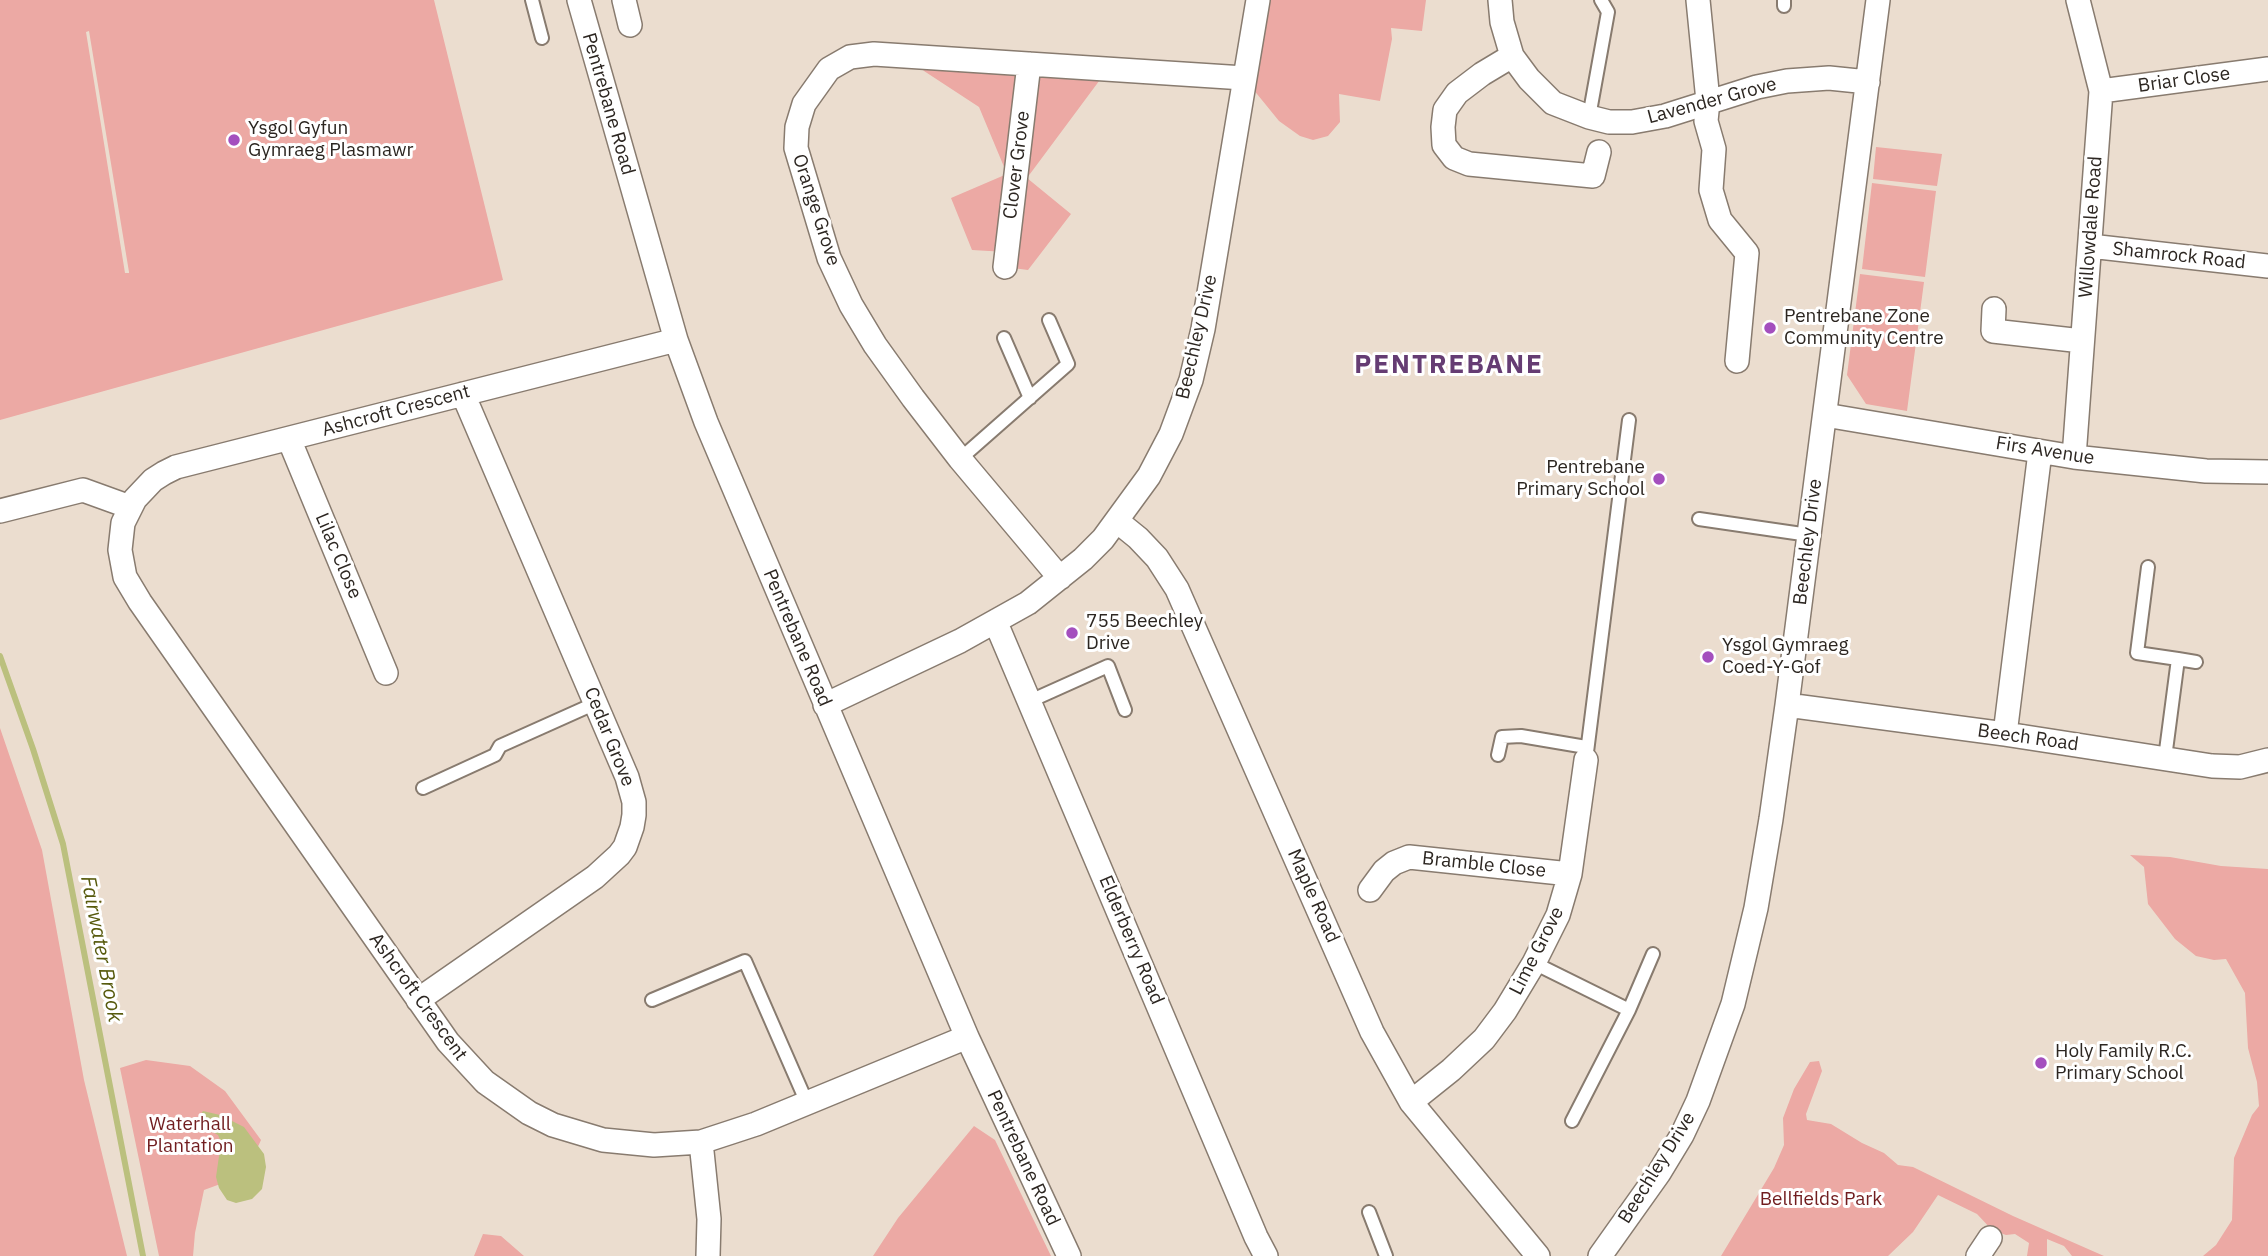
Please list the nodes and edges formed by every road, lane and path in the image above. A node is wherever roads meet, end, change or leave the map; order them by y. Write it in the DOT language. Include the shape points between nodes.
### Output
graph roads {
  1 [pos="532,0"];
  2 [pos="579,0"];
  3 [pos="624,0"];
  4 [pos="1258,0"];
  5 [pos="1500,0"];
  6 [pos="1601,0"];
  7 [pos="1698,0"];
  8 [pos="1878,0"];
  9 [pos="2078,0"];
  10 [pos="630,25"];
  11 [pos="542,38"];
  12 [pos="1512,56"];
  13 [pos="1028,64"];
  14 [pos="2268,69"];
  15 [pos="1244,78"];
  16 [pos="1868,82"];
  17 [pos="2101,92"];
  18 [pos="1708,101"];
  19 [pos="1589,117"];
  20 [pos="1598,152"];
  21 [pos="2090,246"];
  22 [pos="2268,266"];
  23 [pos="1006,267"];
  24 [pos="1994,309"];
  25 [pos="1049,320"];
  26 [pos="1004,338"];
  27 [pos="676,340"];
  28 [pos="2082,341"];
  29 [pos="1737,361"];
  30 [pos="464,394"];
  31 [pos="1030,398"];
  32 [pos="1825,415"];
  33 [pos="1629,420"];
  34 [pos="289,439"];
  35 [pos="2040,452"];
  36 [pos="2074,457"];
  37 [pos="960,459"];
  38 [pos="2268,472"];
  39 [pos="130,507"];
  40 [pos="0,511"];
  41 [pos="1699,519"];
  42 [pos="1117,521"];
  43 [pos="1809,535"];
  44 [pos="2148,567"];
  45 [pos="1060,578"];
  46 [pos="996,623"];
  47 [pos="2178,659"];
  48 [pos="2196,662"];
  49 [pos="386,673"];
  50 [pos="1030,701"];
  51 [pos="596,703"];
  52 [pos="825,705"];
  53 [pos="1787,705"];
  54 [pos="1125,710"];
  55 [pos="2005,734"];
  56 [pos="1586,753"];
  57 [pos="1498,755"];
  58 [pos="2165,758"];
  59 [pos="2268,760"];
  60 [pos="423,788"];
  61 [pos="1570,874"];
  62 [pos="1370,890"];
  63 [pos="1653,954"];
  64 [pos="1534,963"];
  65 [pos="418,1000"];
  66 [pos="652,1000"];
  67 [pos="1629,1010"];
  68 [pos="967,1037"];
  69 [pos="1411,1102"];
  70 [pos="807,1103"];
  71 [pos="1572,1121"];
  72 [pos="701,1142"];
  73 [pos="1369,1212"];
  74 [pos="708,1256"];
  75 [pos="1069,1256"];
  76 [pos="1266,1256"];
  77 [pos="1387,1256"];
  78 [pos="1538,1256"];
  79 [pos="1600,1256"];
  1 -- 11 [label="lane"];
  2 -- 27 [label="street, Pentrebane Road"];
  3 -- 10 [label="street"];
  4 -- 15 [label="street, Beechley Drive"];
  5 -- 12 [label="street, Lavender Grove"];
  6 -- 19 [label="lane" via="1608,12"];
  7 -- 18 [label="street"];
  8 -- 16 [label="street, Beechley Drive"];
  9 -- 17 [label="street, Willowdale Road"];
  12 -- 19 [label="street, Lavender Grove" via="1553,103"];
  12 -- 20 [label="street" via="1457,93 1445,110 1444,145 1454,158 1469,164 1593,176"];
  13 -- 15 [label="street, Orange Grove"];
  13 -- 23 [label="street, Clover Grove"];
  13 -- 37 [label="street, Orange Grove" via="874,54 850,57 829,69 815,86 797,127 796,148 804,180 829,258 851,304 875,345"];
  14 -- 17 [label="street, Briar Close"];
  15 -- 42 [label="street, Beechley Drive" via="1191,380 1149,476"];
  16 -- 18 [label="street, Lavender Grove" via="1829,78 1787,81"];
  16 -- 32 [label="street, Beechley Drive"];
  17 -- 21 [label="street, Willowdale Road"];
  18 -- 19 [label="street, Lavender Grove" via="1632,122"];
  18 -- 29 [label="street" via="1706,121 1714,149 1711,190 1720,220 1747,253"];
  21 -- 22 [label="street, Shamrock Road"];
  21 -- 28 [label="street, Willowdale Road"];
  24 -- 28 [label="street" via="1993,331"];
  25 -- 31 [label="lane" via="1068,364"];
  26 -- 31 [label="lane"];
  27 -- 30 [label="street, Ashcroft Crescent"];
  27 -- 52 [label="street, Pentrebane Road"];
  28 -- 36 [label="street, Willowdale Road"];
  30 -- 34 [label="street, Ashcroft Crescent"];
  30 -- 51 [label="street, Cedar Grove"];
  31 -- 37 [label="lane"];
  32 -- 35 [label="street, Firs Avenue"];
  32 -- 43 [label="street, Beechley Drive"];
  33 -- 56 [label="lane"];
  34 -- 39 [label="street, Ashcroft Crescent" via="176,467 143,488"];
  34 -- 49 [label="street, Lilac Close"];
  35 -- 36 [label="street, Firs Avenue"];
  35 -- 55 [label="street"];
  36 -- 38 [label="street, Firs Avenue" via="2206,471"];
  37 -- 45 [label="street, Orange Grove"];
  39 -- 40 [label="street" via="83,490"];
  39 -- 65 [label="street, Ashcroft Crescent" via="120,550 131,589"];
  41 -- 43 [label="lane"];
  42 -- 45 [label="street, Beechley Drive"];
  42 -- 69 [label="street, Maple Road" via="1157,558 1177,589 1372,1032"];
  43 -- 53 [label="street, Beechley Drive"];
  44 -- 47 [label="lane" via="2137,653"];
  45 -- 46 [label="street, Beechley Drive"];
  46 -- 50 [label="street, Elderberry Road"];
  46 -- 52 [label="street, Beechley Drive"];
  47 -- 48 [label="lane"];
  47 -- 58 [label="lane"];
  50 -- 54 [label="lane" via="1108,666"];
  50 -- 76 [label="street, Elderberry Road"];
  51 -- 60 [label="lane" via="500,746 495,755"];
  51 -- 65 [label="street, Cedar Grove" via="634,802 625,846 595,877"];
  52 -- 68 [label="street, Pentrebane Road"];
  53 -- 55 [label="street, Beech Road"];
  53 -- 79 [label="street, Beechley Drive" via="1763,870 1722,1038 1682,1135"];
  55 -- 58 [label="street, Beech Road"];
  56 -- 57 [label="lane" via="1521,736 1502,737"];
  56 -- 61 [label="street, Lime Grove"];
  58 -- 59 [label="street, Beech Road" via="2212,766"];
  61 -- 62 [label="street, Bramble Close" via="1409,857 1384,871"];
  61 -- 64 [label="street, Lime Grove" via="1558,915"];
  63 -- 67 [label="lane"];
  64 -- 67 [label="lane"];
  64 -- 69 [label="street, Lime Grove" via="1484,1039"];
  65 -- 72 [label="street, Ashcroft Crescent" via="466,1063 506,1099 541,1119 578,1134 629,1144"];
  66 -- 70 [label="lane" via="745,961"];
  67 -- 71 [label="lane"];
  68 -- 70 [label="street, Ashcroft Crescent"];
  68 -- 75 [label="street, Pentrebane Road"];
  69 -- 78 [label="street, Maple Road"];
  70 -- 72 [label="street, Ashcroft Crescent"];
  72 -- 74 [label="street"];
  73 -- 77 [label="lane"];
}
